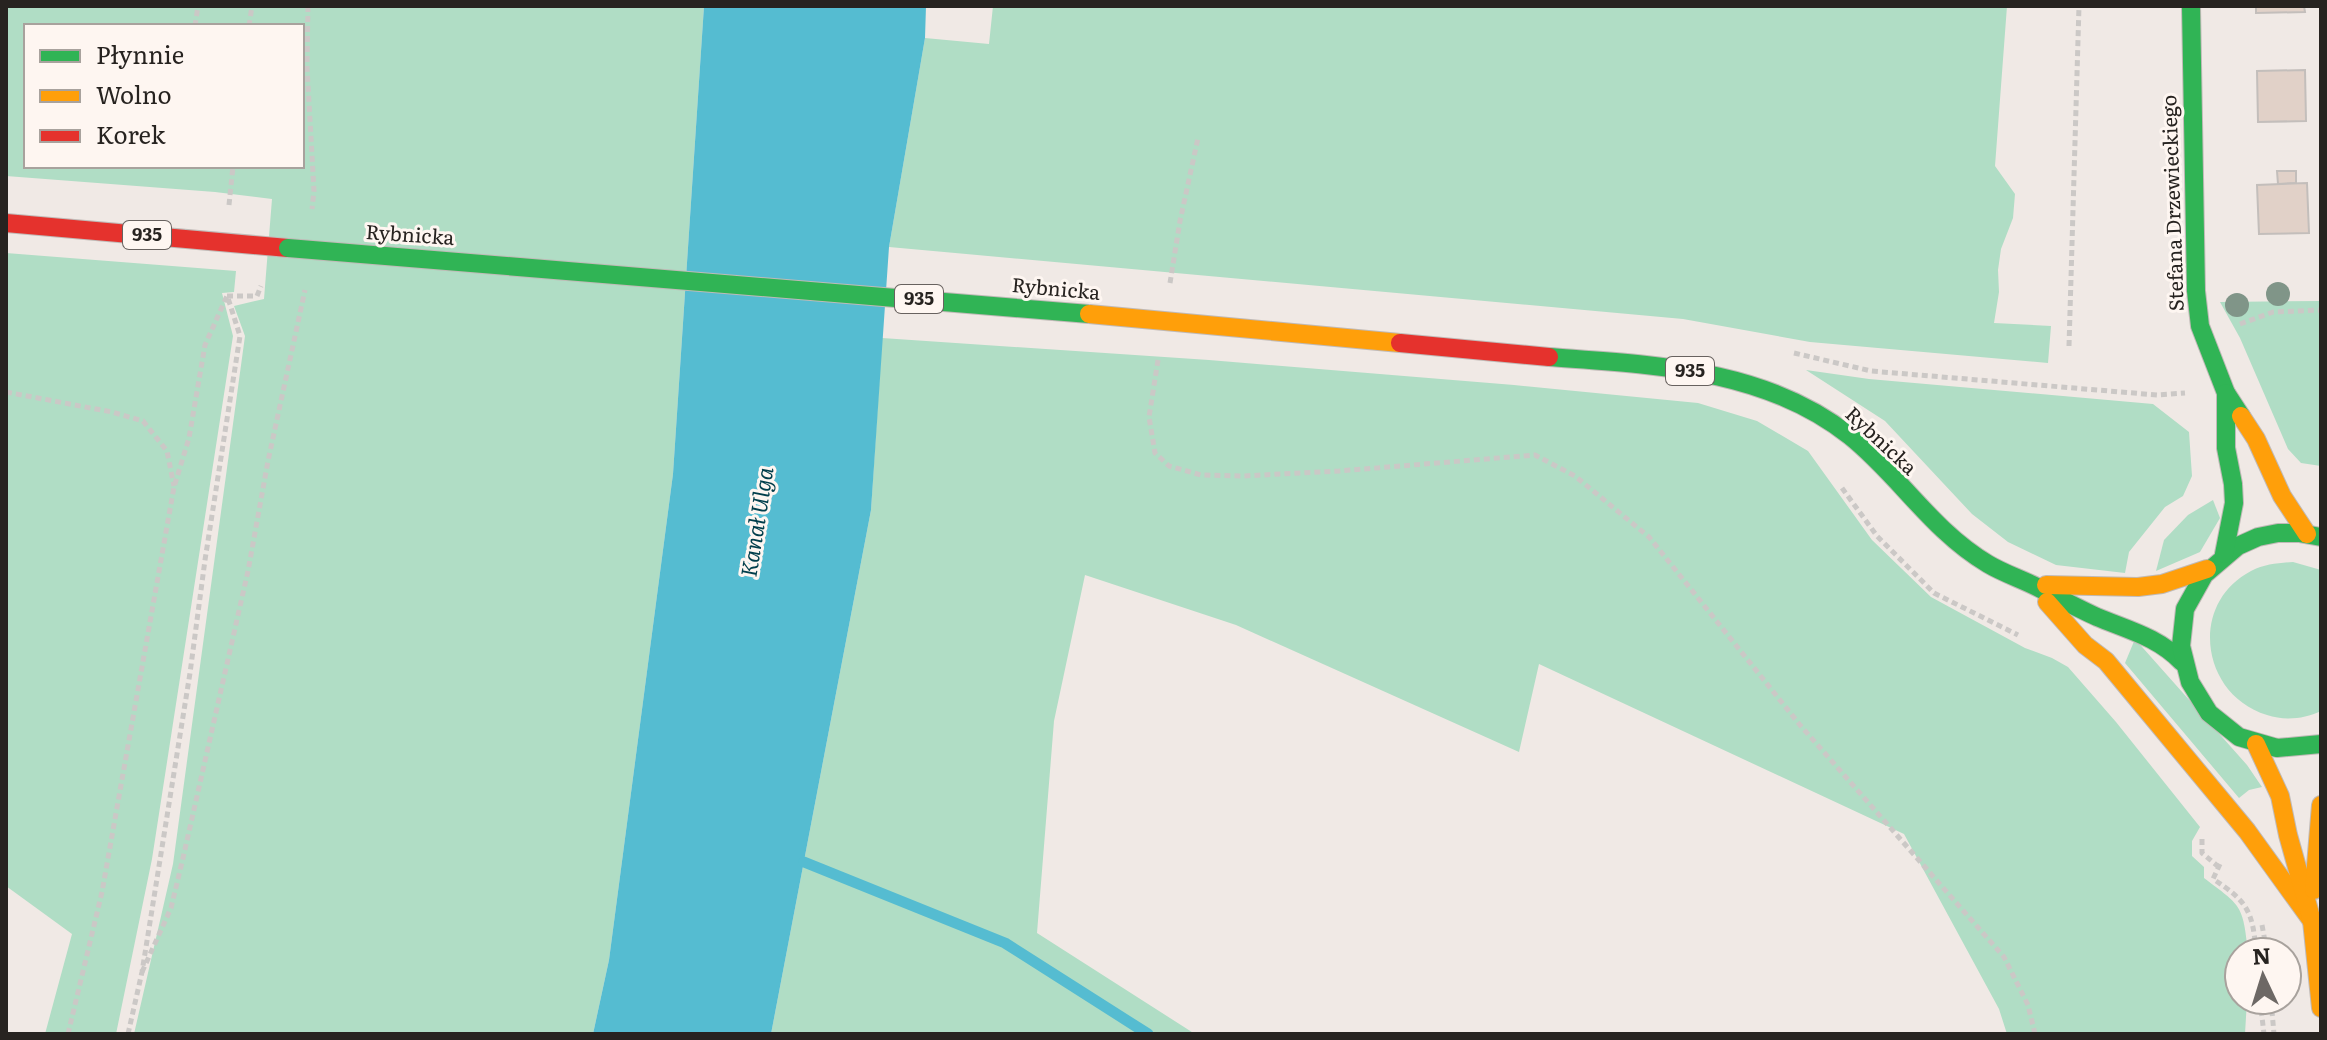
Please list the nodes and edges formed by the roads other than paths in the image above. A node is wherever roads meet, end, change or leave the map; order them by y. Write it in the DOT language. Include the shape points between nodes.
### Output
graph roads {
  1 [pos="2191,6"];
  2 [pos="6,223"];
  3 [pos="2226,393"];
  4 [pos="2314,535"];
  5 [pos="2224,554"];
  6 [pos="2207,569"];
  7 [pos="2032,585"];
  8 [pos="2182,662"];
  9 [pos="2256,744"];
  10 [pos="2321,744"];
  11 [pos="2321,805"];
  12 [pos="2312,921"];
  13 [pos="2321,1008"];
  1 -- 3 [label="main road, Stefana Drzewieckiego" via="2197,312"];
  2 -- 7 [label="main road, Rybnicka / 935, bridge" via="972,303 1727,376 1798,401 1850,436 1947,537"];
  3 -- 4 [label="main road, Stefana Drzewieckiego" via="2256,439 2282,496"];
  3 -- 5 [label="main road, Stefana Drzewieckiego" via="2234,503"];
  4 -- 5 [label="main road, Rybnicka / 935" via="2262,535"];
  5 -- 6 [label="main road, Rybnicka / 935"];
  6 -- 7 [label="main road, Rybnicka / 935" via="2138,587"];
  6 -- 8 [label="main road, Rybnicka / 935" via="2184,613"];
  7 -- 8 [label="main road, Rybnicka / 935" via="2146,635"];
  7 -- 12 [label="main road, 935" via="2106,661 2240,822"];
  8 -- 9 [label="main road, Rybnicka / 935" via="2202,707 2226,730"];
  9 -- 10 [label="main road, Rybnicka / 935" via="2296,749"];
  9 -- 12 [label="main road" via="2280,796"];
  11 -- 12 [label="main road"];
  12 -- 13 [label="main road"];
}
